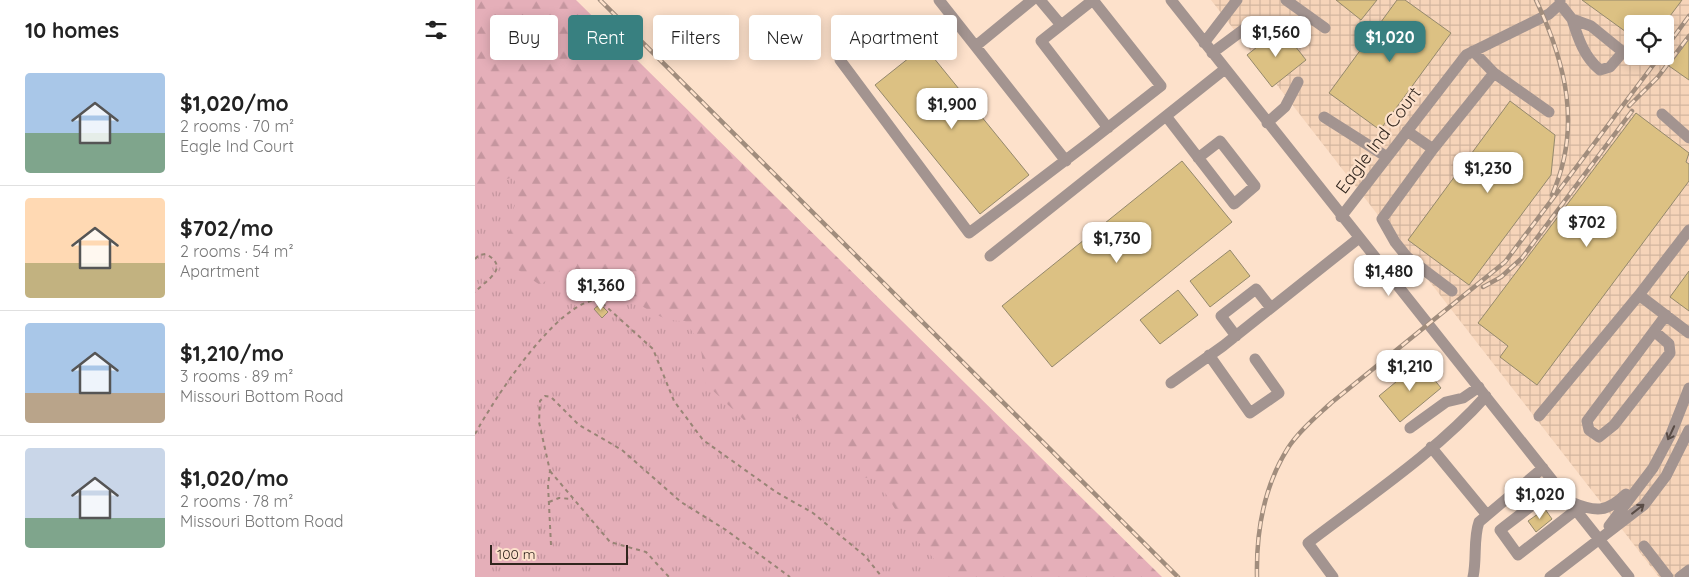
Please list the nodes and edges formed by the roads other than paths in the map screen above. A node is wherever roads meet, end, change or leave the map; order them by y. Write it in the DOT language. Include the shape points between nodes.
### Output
graph roads {
  1 [pos="939,0"];
  2 [pos="1033,0"];
  3 [pos="1041,0"];
  4 [pos="1171,0"];
  5 [pos="1237,0"];
  6 [pos="1286,0"];
  7 [pos="1560,2"];
  8 [pos="1571,19"];
  9 [pos="1251,24"];
  10 [pos="1061,25"];
  11 [pos="1325,28"];
  12 [pos="1204,43"];
  13 [pos="977,45"];
  14 [pos="1473,51"];
  15 [pos="1212,53"];
  16 [pos="840,60"];
  17 [pos="1225,69"];
  18 [pos="1493,72"];
  19 [pos="1298,82"];
  20 [pos="1549,112"];
  21 [pos="1662,114"];
  22 [pos="1166,116"];
  23 [pos="1324,118"];
  24 [pos="1267,123"];
  25 [pos="1108,128"];
  26 [pos="1407,131"];
  27 [pos="1689,138"];
  28 [pos="1433,149"];
  29 [pos="1387,157"];
  30 [pos="1198,158"];
  31 [pos="1066,161"];
  32 [pos="1341,217"];
  33 [pos="1689,230"];
  34 [pos="1359,238"];
  35 [pos="989,256"];
  36 [pos="1452,291"];
  37 [pos="1639,294"];
  38 [pos="1271,308"];
  39 [pos="1666,315"];
  40 [pos="1654,331"];
  41 [pos="1689,334"];
  42 [pos="1236,336"];
  43 [pos="1209,355"];
  44 [pos="1255,359"];
  45 [pos="1171,383"];
  46 [pos="1689,388"];
  47 [pos="1482,392"];
  48 [pos="1539,416"];
  49 [pos="1410,428"];
  50 [pos="1689,430"];
  51 [pos="1431,447"];
  52 [pos="1543,468"];
  53 [pos="1648,474"];
  54 [pos="1557,486"];
  55 [pos="1573,505"];
  56 [pos="1487,516"];
  57 [pos="1599,539"];
  58 [pos="1643,546"];
  59 [pos="1689,570"];
  60 [pos="1333,577"];
  61 [pos="1473,577"];
  62 [pos="1550,577"];
  63 [pos="1629,577"];
  64 [pos="1668,577"];
  65 [pos="1680,577"];
  1 -- 13 [label="street"];
  2 -- 13 [label="street"];
  3 -- 10 [label="street"];
  4 -- 12 [label="street"];
  5 -- 12 [label="street"];
  6 -- 11 [label="street"];
  7 -- 8 [label="street"];
  7 -- 14 [label="street, Eagle Ind Court" via="1549,14"];
  8 -- 8 [label="street" via="1591,26 1623,52 1611,67 1600,70 1591,63"];
  9 -- 15 [label="street"];
  10 -- 25 [label="street" via="1041,41"];
  10 -- 25 [label="street" via="1093,0 1161,86"];
  12 -- 15 [label="street"];
  13 -- 31 [label="street"];
  14 -- 18 [label="street"];
  14 -- 26 [label="street, Eagle Ind Court" via="1456,66"];
  15 -- 17 [label="street"];
  16 -- 31 [label="street" via="969,233"];
  17 -- 22 [label="street"];
  17 -- 24 [label="street"];
  18 -- 20 [label="street"];
  18 -- 28 [label="street"];
  19 -- 24 [label="street" via="1285,107"];
  21 -- 27 [label="street"];
  22 -- 30 [label="street"];
  22 -- 35 [label="street"];
  23 -- 29 [label="street"];
  24 -- 32 [label="street"];
  25 -- 31 [label="street"];
  26 -- 28 [label="street"];
  26 -- 29 [label="street, Eagle Ind Court"];
  28 -- 36 [label="street" via="1381,219 1407,257"];
  29 -- 32 [label="street, Eagle Ind Court"];
  30 -- 30 [label="street" via="1234,204 1255,186 1220,141"];
  32 -- 34 [label="street"];
  33 -- 37 [label="street"];
  34 -- 38 [label="street"];
  34 -- 47 [label="street"];
  37 -- 39 [label="street"];
  37 -- 48 [label="street"];
  38 -- 42 [label="street"];
  38 -- 42 [label="street" via="1256,289 1228,310 1221,316"];
  39 -- 40 [label="street"];
  39 -- 41 [label="street"];
  40 -- 40 [label="street" via="1587,421 1589,430 1599,437 1614,425 1670,353 1669,344"];
  42 -- 43 [label="street"];
  43 -- 44 [label="street" via="1250,413 1279,393"];
  43 -- 45 [label="street"];
  46 -- 53 [label="street, one-way" via="1671,434"];
  47 -- 49 [label="street" via="1446,402"];
  47 -- 51 [label="street" via="1470,414"];
  47 -- 52 [label="street"];
  57 -- 50 [label="street, one-way" via="1644,504 1666,476"];
  51 -- 56 [label="street"];
  51 -- 60 [label="street" via="1308,543"];
  52 -- 54 [label="street"];
  52 -- 56 [label="street"];
  53 -- 55 [label="street" via="1616,505 1604,510"];
  53 -- 57 [label="street"];
  54 -- 55 [label="street"];
  54 -- 55 [label="street" via="1500,530 1518,555"];
  55 -- 57 [label="street"];
  56 -- 61 [label="street" via="1479,522 1476,530 1477,555"];
  57 -- 62 [label="street"];
  57 -- 63 [label="street"];
  58 -- 64 [label="street"];
  59 -- 65 [label="street"];
}
